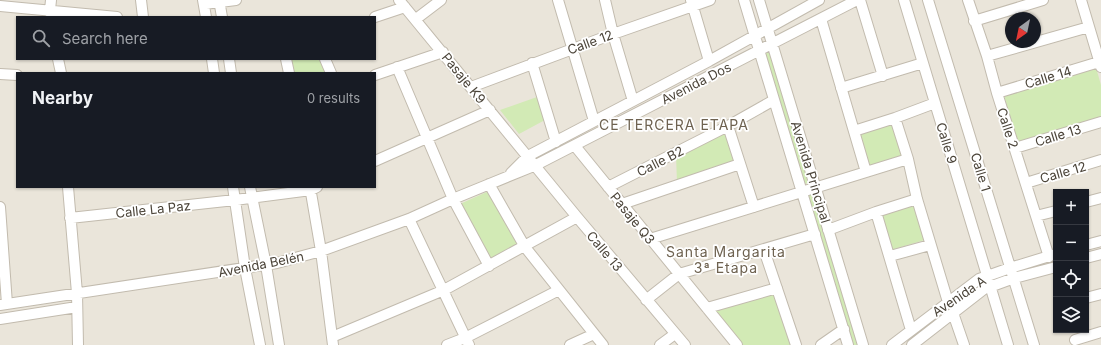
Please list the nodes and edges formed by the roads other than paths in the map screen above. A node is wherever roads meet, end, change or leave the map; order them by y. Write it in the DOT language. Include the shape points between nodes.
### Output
graph roads {
  1 [pos="141,0"];
  2 [pos="236,0"];
  3 [pos="441,0"];
  4 [pos="558,0"];
  5 [pos="605,0"];
  6 [pos="710,0"];
  7 [pos="744,0"];
  8 [pos="759,0"];
  9 [pos="819,0"];
  10 [pos="859,0"];
  11 [pos="904,0"];
  12 [pos="928,0"];
  13 [pos="968,0"];
  14 [pos="1043,0"];
  15 [pos="1081,0"];
  16 [pos="219,1"];
  17 [pos="203,2"];
  18 [pos="402,3"];
  19 [pos="692,3"];
  20 [pos="0,6"];
  21 [pos="50,9"];
  22 [pos="109,16"];
  23 [pos="143,16"];
  24 [pos="206,16"];
  25 [pos="222,16"];
  26 [pos="376,16"];
  27 [pos="821,19"];
  28 [pos="416,20"];
  29 [pos="974,21"];
  30 [pos="1089,27"];
  31 [pos="767,28"];
  32 [pos="613,34"];
  33 [pos="755,36"];
  34 [pos="772,44"];
  35 [pos="572,49"];
  36 [pos="759,50"];
  37 [pos="443,52"];
  38 [pos="987,56"];
  39 [pos="58,60"];
  40 [pos="212,60"];
  41 [pos="229,60"];
  42 [pos="286,60"];
  43 [pos="325,60"];
  44 [pos="710,60"];
  45 [pos="923,63"];
  46 [pos="532,64"];
  47 [pos="1100,64"];
  48 [pos="397,67"];
  49 [pos="61,72"];
  50 [pos="214,72"];
  51 [pos="231,72"];
  52 [pos="289,72"];
  53 [pos="331,72"];
  54 [pos="0,74"];
  55 [pos="376,75"];
  56 [pos="16,76"];
  57 [pos="883,76"];
  58 [pos="472,87"];
  59 [pos="841,88"];
  60 [pos="997,92"];
  61 [pos="774,100"];
  62 [pos="633,101"];
  63 [pos="935,103"];
  64 [pos="490,110"];
  65 [pos="894,118"];
  66 [pos="594,121"];
  67 [pos="1101,122"];
  68 [pos="728,126"];
  69 [pos="854,130"];
  70 [pos="427,137"];
  71 [pos="556,142"];
  72 [pos="575,146"];
  73 [pos="1015,148"];
  74 [pos="528,156"];
  75 [pos="376,158"];
  76 [pos="908,159"];
  77 [pos="1101,160"];
  78 [pos="740,164"];
  79 [pos="536,165"];
  80 [pos="866,172"];
  81 [pos="509,176"];
  82 [pos="1026,183"];
  83 [pos="489,184"];
  84 [pos="608,187"];
  85 [pos="68,188"];
  86 [pos="233,188"];
  87 [pos="250,188"];
  88 [pos="312,188"];
  89 [pos="815,188"];
  90 [pos="802,192"];
  91 [pos="252,198"];
  92 [pos="1101,198"];
  93 [pos="453,199"];
  94 [pos="917,199"];
  95 [pos="235,200"];
  96 [pos="1089,201"];
  97 [pos="622,204"];
  98 [pos="0,207"];
  99 [pos="754,207"];
  100 [pos="876,212"];
  101 [pos="1053,212"];
  102 [pos="1036,216"];
  103 [pos="577,217"];
  104 [pos="70,218"];
  105 [pos="409,219"];
  106 [pos="828,230"];
  107 [pos="1,231"];
  108 [pos="815,234"];
  109 [pos="650,238"];
  110 [pos="1101,241"];
  111 [pos="1089,244"];
  112 [pos="930,245"];
  113 [pos="525,246"];
  114 [pos="764,250"];
  115 [pos="321,251"];
  116 [pos="1101,254"];
  117 [pos="890,256"];
  118 [pos="1052,256"];
  119 [pos="1089,257"];
  120 [pos="266,265"];
  121 [pos="489,266"];
  122 [pos="245,268"];
  123 [pos="1010,268"];
  124 [pos="1053,270"];
  125 [pos="679,274"];
  126 [pos="987,276"];
  127 [pos="1014,278"];
  128 [pos="990,286"];
  129 [pos="778,288"];
  130 [pos="444,290"];
  131 [pos="559,290"];
  132 [pos="77,293"];
  133 [pos="1101,294"];
  134 [pos="1089,297"];
  135 [pos="646,300"];
  136 [pos="948,302"];
  137 [pos="3,305"];
  138 [pos="77,307"];
  139 [pos="707,308"];
  140 [pos="953,313"];
  141 [pos="0,319"];
  142 [pos="844,329"];
  143 [pos="911,330"];
  144 [pos="1101,332"];
  145 [pos="594,334"];
  146 [pos="675,334"];
  147 [pos="1074,338"];
  148 [pos="333,341"];
  149 [pos="467,341"];
  150 [pos="915,344"];
  151 [pos="78,345"];
  152 [pos="260,345"];
  153 [pos="279,345"];
  154 [pos="447,345"];
  155 [pos="570,345"];
  156 [pos="603,345"];
  157 [pos="660,345"];
  158 [pos="685,345"];
  159 [pos="737,345"];
  160 [pos="796,345"];
  161 [pos="821,345"];
  162 [pos="848,345"];
  163 [pos="863,345"];
  164 [pos="892,345"];
  165 [pos="964,345"];
  166 [pos="1008,345"];
  167 [pos="1034,345"];
  1 -- 23 [label="street"];
  2 -- 16 [label="street"];
  3 -- 28 [label="street"];
  4 -- 35 [label="street"];
  5 -- 32 [label="street"];
  6 -- 19 [label="street, Calle 12"];
  7 -- 33 [label="street, Avenida Principal"];
  8 -- 31 [label="street, Avenida Principal"];
  9 -- 31 [label="street, Avenida Dos"];
  10 -- 27 [label="street, Avenida Dos"];
  10 -- 57 [label="street"];
  11 -- 45 [label="street, Calle 9"];
  12 -- 123 [label="street, Calle 1"];
  13 -- 29 [label="street, Calle 2"];
  14 -- 29 [label="street"];
  15 -- 30 [label="street"];
  16 -- 17 [label="street"];
  16 -- 25 [label="street"];
  17 -- 24 [label="street"];
  18 -- 26 [label="street"];
  18 -- 28 [label="street, Pasaje K9"];
  19 -- 32 [label="street, Calle 12"];
  19 -- 44 [label="street"];
  20 -- 21 [label="street"];
  21 -- 22 [label="street"];
  27 -- 34 [label="street, Avenida Dos"];
  27 -- 59 [label="street"];
  28 -- 37 [label="street, Pasaje K9"];
  29 -- 38 [label="street, Calle 2"];
  30 -- 38 [label="street"];
  30 -- 47 [label="street"];
  31 -- 33 [label="street, Avenida Dos"];
  31 -- 34 [label="street, Avenida Principal"];
  32 -- 35 [label="street, Calle 12"];
  32 -- 62 [label="street"];
  33 -- 36 [label="street, Avenida Principal"];
  33 -- 44 [label="street, Avenida Dos"];
  34 -- 36 [label="street, Avenida Dos"];
  34 -- 89 [label="street, Avenida Principal"];
  35 -- 46 [label="street, Calle 12"];
  35 -- 66 [label="street"];
  36 -- 61 [label="street, Avenida Principal"];
  36 -- 72 [label="street, Avenida Dos"];
  37 -- 48 [label="street"];
  37 -- 58 [label="street, Pasaje K9"];
  38 -- 60 [label="street, Calle 2"];
  39 -- 49 [label="street"];
  40 -- 50 [label="street"];
  41 -- 51 [label="street"];
  42 -- 52 [label="street"];
  43 -- 53 [label="street"];
  44 -- 62 [label="street, Avenida Dos"];
  45 -- 57 [label="street"];
  45 -- 63 [label="street, Calle 9"];
  46 -- 58 [label="street, Calle 12"];
  46 -- 71 [label="street"];
  47 -- 60 [label="street, Calle 14"];
  48 -- 55 [label="street"];
  48 -- 70 [label="street"];
  54 -- 56 [label="street"];
  57 -- 59 [label="street"];
  58 -- 64 [label="street, Pasaje K9"];
  59 -- 69 [label="street"];
  60 -- 73 [label="street, Calle 2"];
  61 -- 68 [label="street, Calle B2"];
  61 -- 90 [label="street, Avenida Principal"];
  62 -- 66 [label="street, Avenida Dos"];
  63 -- 65 [label="street"];
  63 -- 126 [label="street, Calle 9"];
  64 -- 70 [label="street"];
  64 -- 74 [label="street, Pasaje K9"];
  65 -- 69 [label="street"];
  65 -- 76 [label="street"];
  66 -- 71 [label="street, Avenida Dos"];
  67 -- 73 [label="street, Calle 13"];
  68 -- 78 [label="street"];
  68 -- 84 [label="street, Calle B2"];
  69 -- 80 [label="street"];
  70 -- 75 [label="street"];
  70 -- 93 [label="street"];
  71 -- 74 [label="street, Avenida Dos"];
  72 -- 79 [label="street, Avenida Dos"];
  72 -- 84 [label="street, Pasaje Q3"];
  73 -- 82 [label="street, Calle 2"];
  74 -- 79 [label="street, Calle 13"];
  74 -- 81 [label="street, Avenida Belén"];
  76 -- 80 [label="street"];
  76 -- 94 [label="street"];
  77 -- 82 [label="street, Calle 12"];
  78 -- 97 [label="street"];
  78 -- 99 [label="street"];
  79 -- 81 [label="street, Avenida Belén"];
  79 -- 103 [label="street, Calle 13"];
  80 -- 89 [label="street"];
  81 -- 83 [label="street, Avenida Belén"];
  82 -- 102 [label="street, Calle 2"];
  83 -- 93 [label="street, Avenida Belén"];
  83 -- 113 [label="street"];
  84 -- 97 [label="street, Pasaje Q3"];
  85 -- 104 [label="street"];
  86 -- 95 [label="street"];
  87 -- 91 [label="street"];
  88 -- 91 [label="street, Calle La Paz"];
  88 -- 115 [label="street"];
  89 -- 90 [label="street"];
  89 -- 106 [label="street, Avenida Principal"];
  90 -- 99 [label="street"];
  90 -- 108 [label="street, Avenida Principal"];
  91 -- 95 [label="street, Calle La Paz"];
  91 -- 120 [label="street"];
  92 -- 96 [label="street"];
  93 -- 105 [label="street, Avenida Belén"];
  93 -- 121 [label="street"];
  94 -- 100 [label="street"];
  94 -- 112 [label="street"];
  95 -- 104 [label="street, Calle La Paz"];
  95 -- 122 [label="street"];
  97 -- 109 [label="street, Pasaje Q3"];
  98 -- 107 [label="street"];
  99 -- 109 [label="street"];
  100 -- 106 [label="street"];
  100 -- 117 [label="street"];
  101 -- 102 [label="street"];
  102 -- 118 [label="street, Calle 2"];
  103 -- 113 [label="street"];
  103 -- 135 [label="street, Calle 13"];
  104 -- 132 [label="street"];
  105 -- 115 [label="street, Avenida Belén"];
  105 -- 130 [label="street"];
  106 -- 163 [label="street, Avenida Principal"];
  107 -- 137 [label="street"];
  108 -- 114 [label="street"];
  108 -- 142 [label="street, Avenida Principal"];
  109 -- 125 [label="street, Pasaje Q3"];
  110 -- 111 [label="street"];
  112 -- 117 [label="street"];
  112 -- 136 [label="street"];
  113 -- 121 [label="street"];
  113 -- 131 [label="street"];
  114 -- 125 [label="street"];
  114 -- 129 [label="street"];
  115 -- 120 [label="street, Avenida Belén"];
  115 -- 148 [label="street"];
  116 -- 119 [label="street"];
  117 -- 143 [label="street"];
  118 -- 123 [label="street, Avenida A"];
  120 -- 122 [label="street, Avenida Belén"];
  120 -- 153 [label="street"];
  121 -- 130 [label="street"];
  122 -- 132 [label="street, Avenida Belén"];
  122 -- 152 [label="street"];
  123 -- 126 [label="street, Avenida A"];
  123 -- 127 [label="street, Calle 1"];
  124 -- 127 [label="street, Avenida A"];
  125 -- 135 [label="street"];
  125 -- 139 [label="street, Pasaje Q3"];
  126 -- 128 [label="street, Calle 9"];
  126 -- 136 [label="street, Avenida A" via="973,282"];
  127 -- 128 [label="street, Avenida A"];
  127 -- 167 [label="street, Calle 1"];
  128 -- 140 [label="street, Avenida A"];
  128 -- 166 [label="street, Calle 9"];
  129 -- 139 [label="street"];
  129 -- 160 [label="street"];
  130 -- 148 [label="street"];
  130 -- 149 [label="street"];
  131 -- 145 [label="street"];
  131 -- 149 [label="street"];
  132 -- 137 [label="street, Avenida Belén"];
  132 -- 138 [label="street"];
  133 -- 134 [label="street"];
  135 -- 146 [label="street, Calle 13"];
  136 -- 143 [label="street, Avenida A"];
  138 -- 141 [label="street"];
  138 -- 151 [label="street"];
  139 -- 159 [label="street, Pasaje Q3"];
  140 -- 150 [label="street, Avenida A"];
  140 -- 165 [label="street"];
  142 -- 161 [label="street"];
  142 -- 162 [label="street, Avenida Principal"];
  143 -- 164 [label="street, Avenida A"];
  144 -- 147 [label="street"];
  145 -- 155 [label="street"];
  145 -- 156 [label="street"];
  146 -- 157 [label="street"];
  146 -- 158 [label="street, Calle 13"];
  149 -- 154 [label="street"];
}
